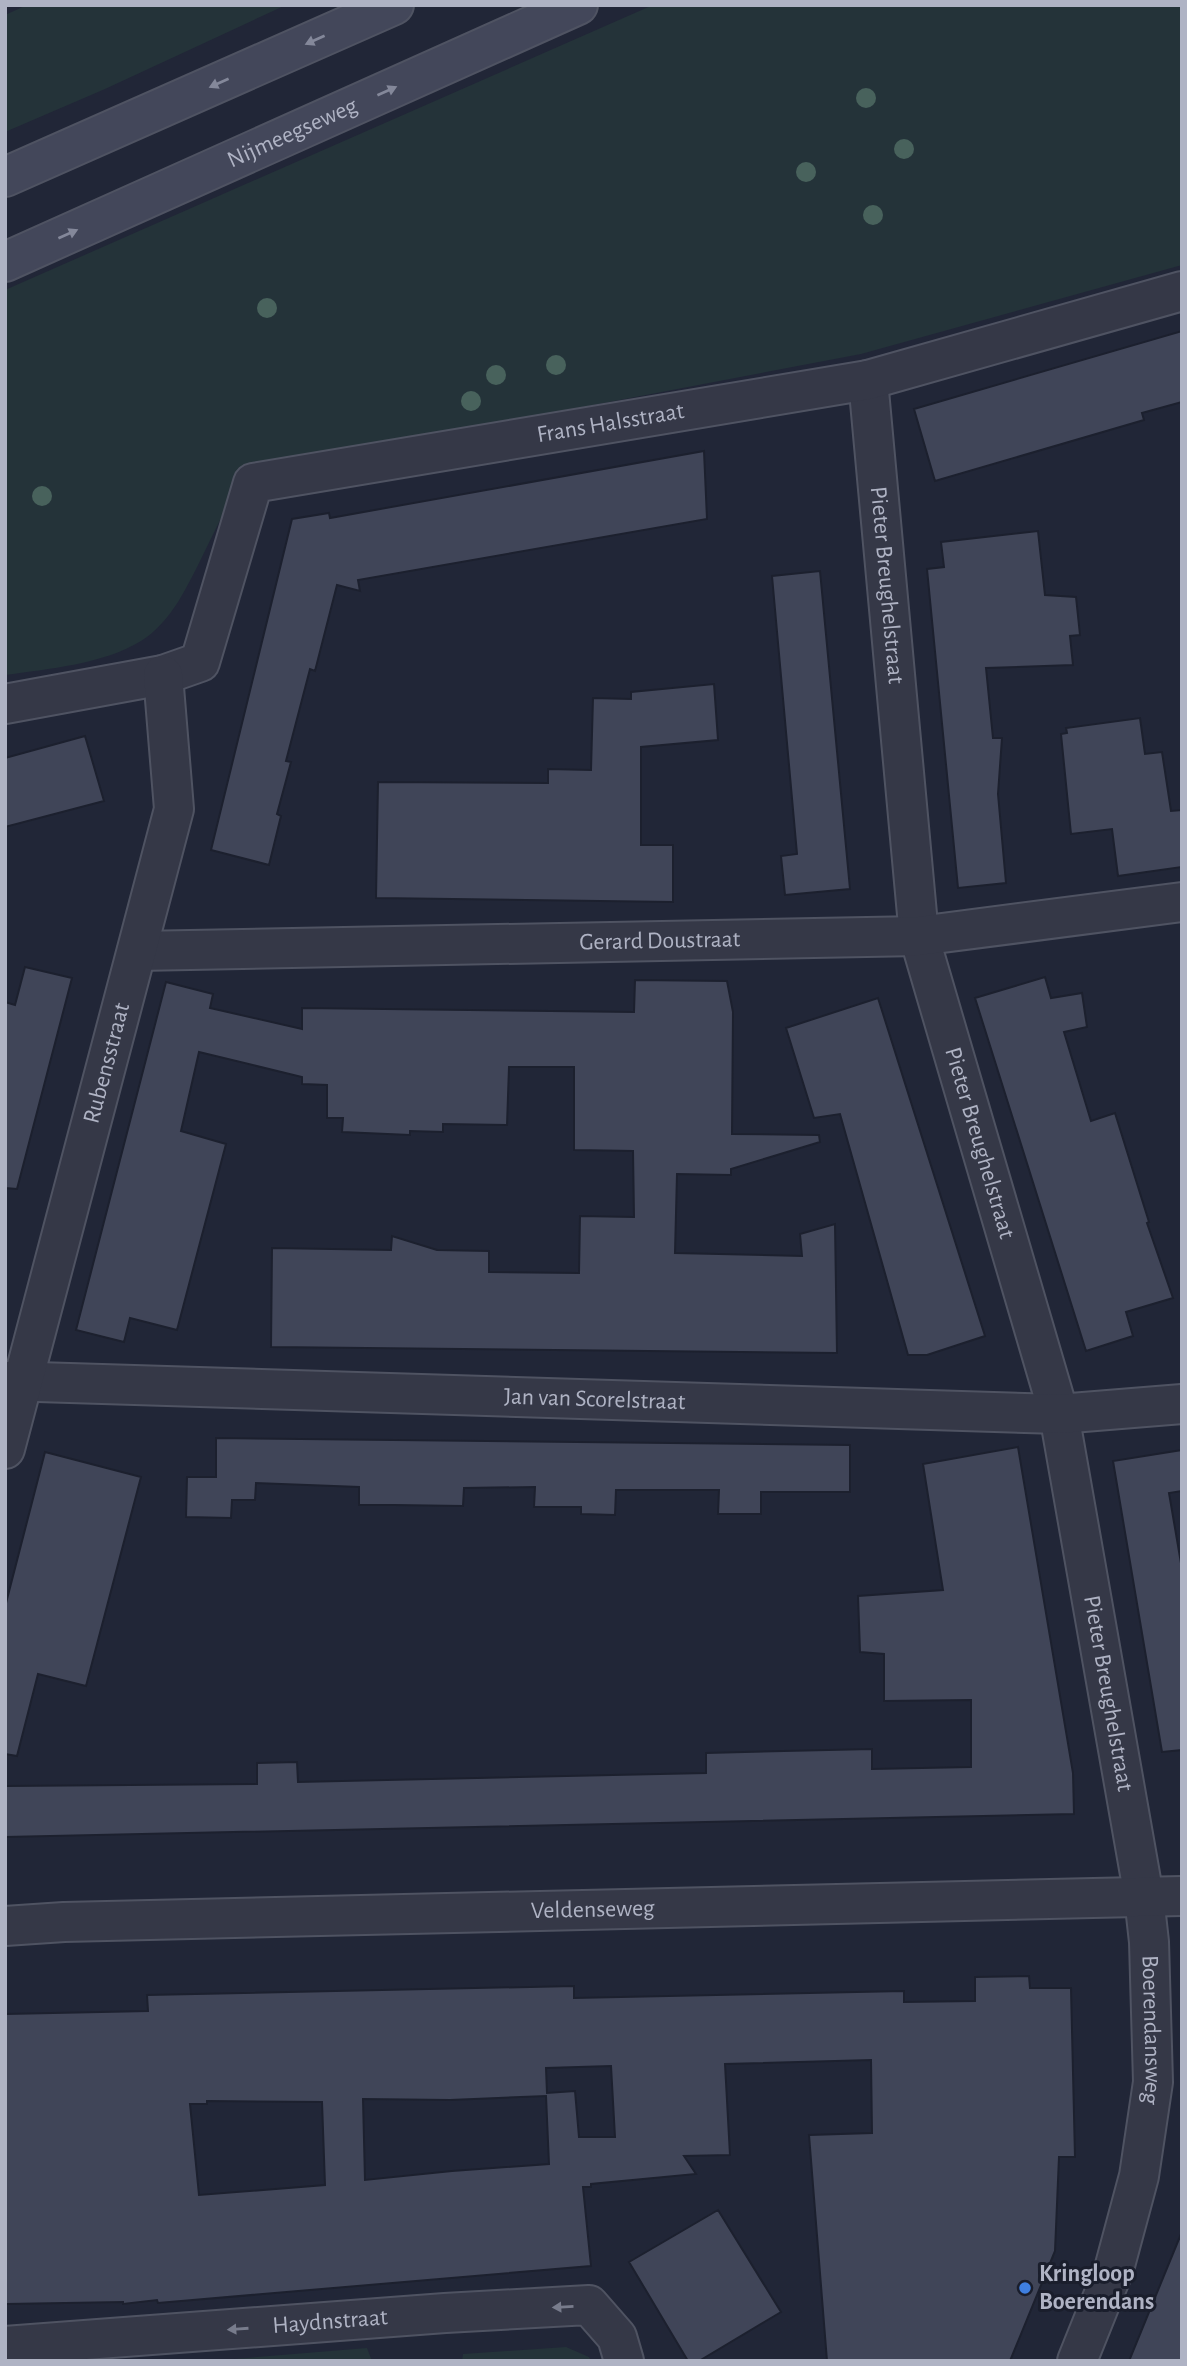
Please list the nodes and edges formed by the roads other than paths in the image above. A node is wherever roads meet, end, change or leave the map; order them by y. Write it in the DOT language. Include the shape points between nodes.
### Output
graph roads {
  1 [pos="394,5"];
  2 [pos="578,5"];
  3 [pos="5,177"];
  4 [pos="5,262"];
  5 [pos="1182,291"];
  6 [pos="868,380"];
  7 [pos="163,675"];
  8 [pos="5,704"];
  9 [pos="1182,902"];
  10 [pos="919,936"];
  11 [pos="137,951"];
  12 [pos="14,1382"];
  13 [pos="1182,1405"];
  14 [pos="1059,1414"];
  15 [pos="5,1449"];
  16 [pos="1182,1896"];
  17 [pos="1144,1897"];
  18 [pos="5,1926"];
  19 [pos="5,2346"];
  20 [pos="624,2361"];
  21 [pos="1077,2361"];
  1 -- 3 [label="main road, one-way"];
  4 -- 2 [label="main road, Nijmeegseweg, one-way"];
  5 -- 6 [label="street, Frans Halsstraat"];
  6 -- 7 [label="street, Frans Halsstraat" via="253,483 200,662"];
  6 -- 10 [label="street, Pieter Breughelstraat"];
  7 -- 8 [label="street"];
  7 -- 11 [label="street, Rubensstraat" via="174,809"];
  9 -- 10 [label="street, Gerard Doustraat"];
  10 -- 11 [label="street, Gerard Doustraat"];
  10 -- 14 [label="street, Pieter Breughelstraat"];
  11 -- 12 [label="street, Rubensstraat"];
  12 -- 14 [label="street, Jan van Scorelstraat"];
  12 -- 15 [label="street, Rubensstraat"];
  13 -- 14 [label="street, Jan van Scorelstraat"];
  14 -- 17 [label="street, Pieter Breughelstraat"];
  16 -- 17 [label="street, Veldenseweg"];
  17 -- 18 [label="street, Veldenseweg"];
  17 -- 21 [label="street, Boerendansweg" via="1153,2082 1139,2176 1114,2269"];
  20 -- 19 [label="street, Haydnstraat, one-way" via="617,2337 589,2305"];
}
